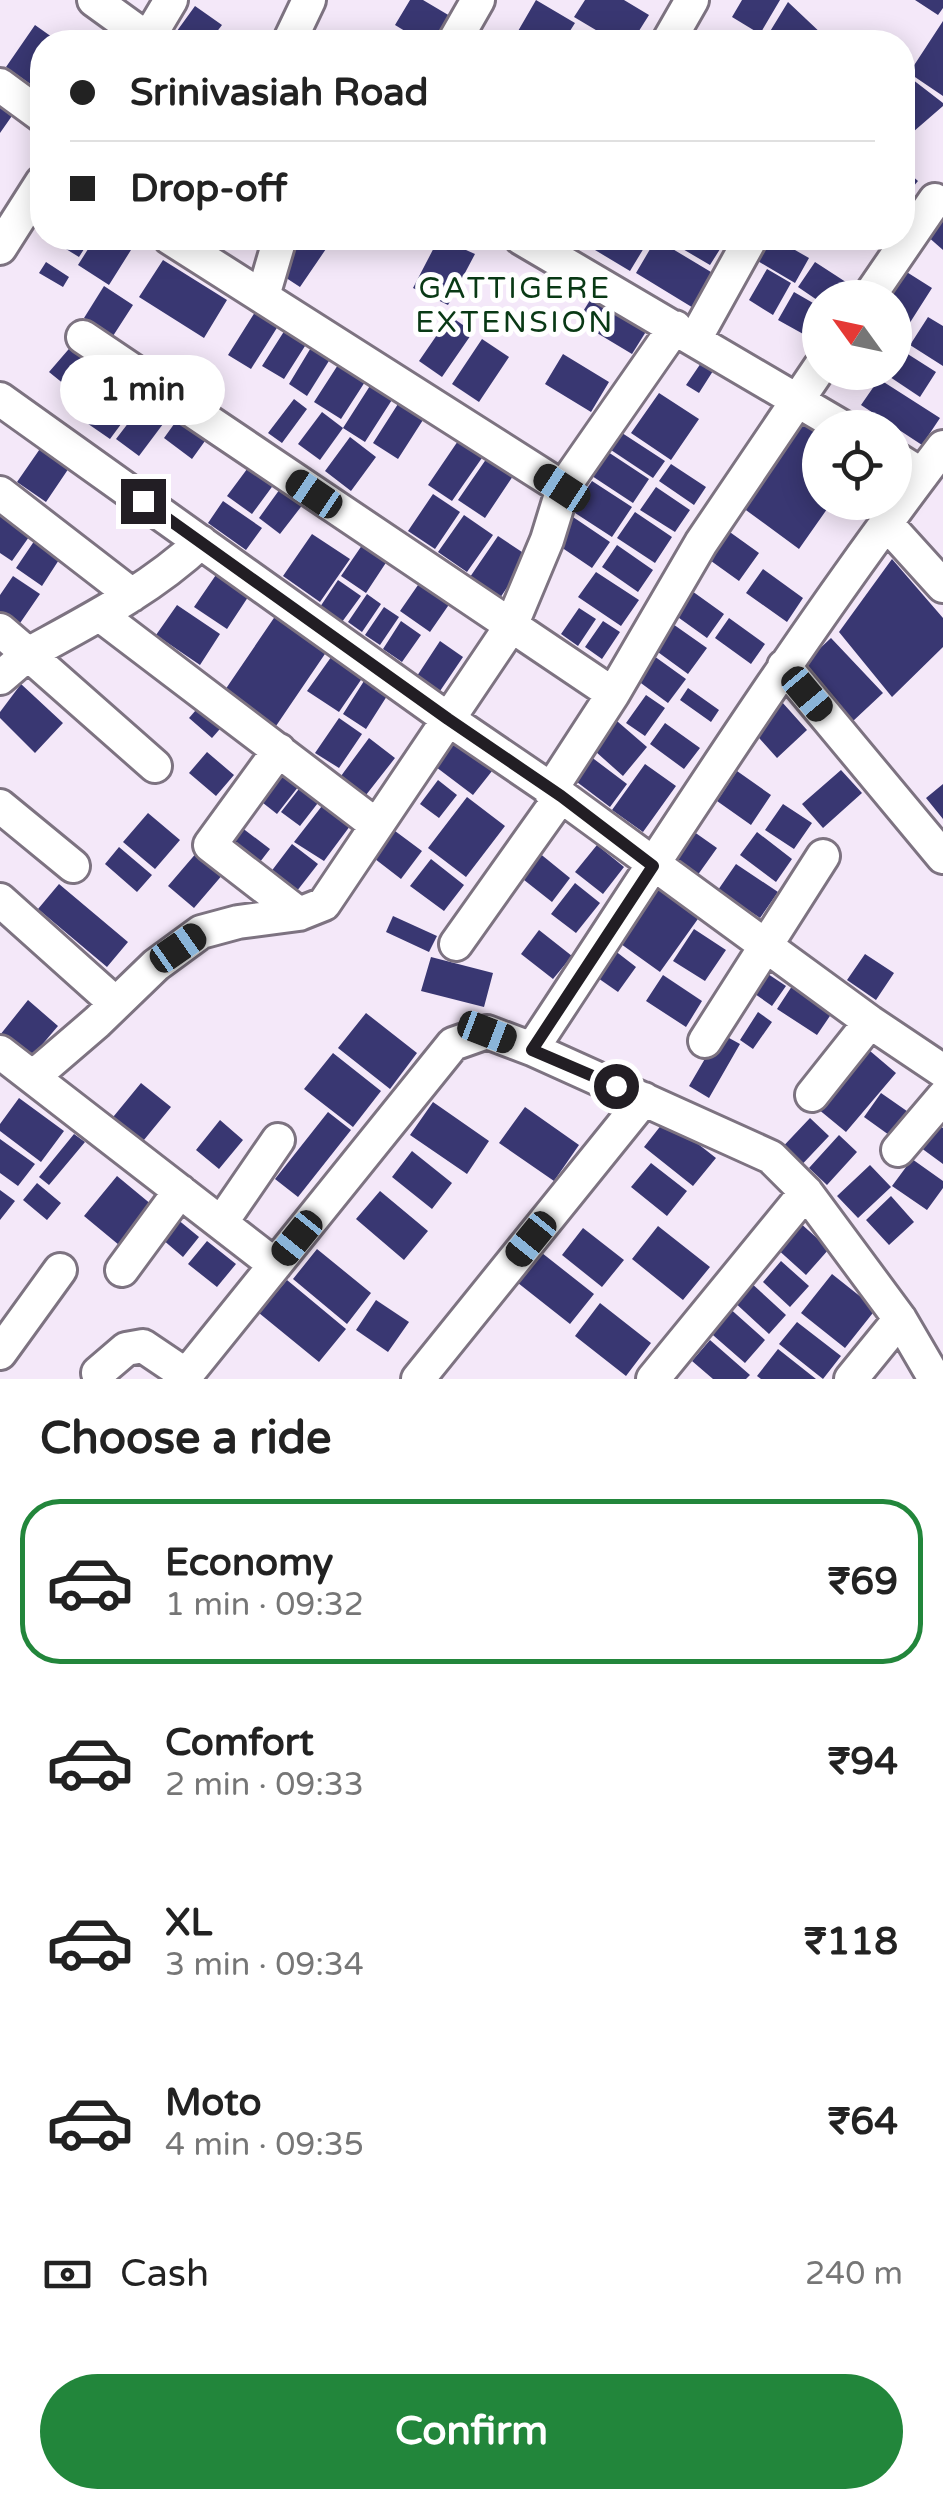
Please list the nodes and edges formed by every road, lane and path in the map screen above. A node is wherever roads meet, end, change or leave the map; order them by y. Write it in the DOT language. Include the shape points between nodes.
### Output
graph roads {
  1 [pos="94,0"];
  2 [pos="171,0"];
  3 [pos="309,0"];
  4 [pos="478,0"];
  5 [pos="692,0"];
  6 [pos="134,30"];
  7 [pos="155,30"];
  8 [pos="295,30"];
  9 [pos="461,30"];
  10 [pos="675,30"];
  11 [pos="0,84"];
  12 [pos="30,107"];
  13 [pos="30,198"];
  14 [pos="935,200"];
  15 [pos="915,229"];
  16 [pos="4,234"];
  17 [pos="189,250"];
  18 [pos="276,250"];
  19 [pos="554,250"];
  20 [pos="743,250"];
  21 [pos="901,250"];
  22 [pos="880,280"];
  23 [pos="263,296"];
  24 [pos="685,333"];
  25 [pos="83,337"];
  26 [pos="804,390"];
  27 [pos="0,399"];
  28 [pos="798,399"];
  29 [pos="815,410"];
  30 [pos="943,447"];
  31 [pos="912,465"];
  32 [pos="562,488"];
  33 [pos="0,493"];
  34 [pos="885,522"];
  35 [pos="200,542"];
  36 [pos="943,586"];
  37 [pos="132,595"];
  38 [pos="100,615"];
  39 [pos="511,626"];
  40 [pos="0,630"];
  41 [pos="28,654"];
  42 [pos="784,666"];
  43 [pos="0,678"];
  44 [pos="613,694"];
  45 [pos="448,719"];
  46 [pos="279,750"];
  47 [pos="155,766"];
  48 [pos="555,793"];
  49 [pos="0,806"];
  50 [pos="376,825"];
  51 [pos="823,856"];
  52 [pos="943,857"];
  53 [pos="73,866"];
  54 [pos="653,866"];
  55 [pos="0,900"];
  56 [pos="299,914"];
  57 [pos="456,944"];
  58 [pos="766,946"];
  59 [pos="115,1004"];
  60 [pos="870,1022"];
  61 [pos="706,1040"];
  62 [pos="532,1050"];
  63 [pos="0,1052"];
  64 [pos="943,1071"];
  65 [pos="33,1077"];
  66 [pos="812,1095"];
  67 [pos="943,1097"];
  68 [pos="644,1099"];
  69 [pos="278,1140"];
  70 [pos="898,1150"];
  71 [pos="180,1192"];
  72 [pos="806,1192"];
  73 [pos="221,1223"];
  74 [pos="275,1265"];
  75 [pos="60,1270"];
  76 [pos="122,1270"];
  77 [pos="900,1319"];
  78 [pos="0,1352"];
  79 [pos="98,1373"];
  80 [pos="184,1377"];
  81 [pos="418,1379"];
  82 [pos="654,1379"];
  83 [pos="851,1379"];
  84 [pos="935,1379"];
  1 -- 6 [label="street"];
  2 -- 7 [label="street"];
  3 -- 8 [label="street"];
  4 -- 9 [label="street"];
  5 -- 10 [label="street"];
  11 -- 12 [label="street"];
  13 -- 16 [label="street"];
  14 -- 15 [label="street"];
  17 -- 23 [label="street"];
  18 -- 23 [label="street"];
  19 -- 24 [label="street"];
  20 -- 24 [label="street"];
  21 -- 22 [label="street"];
  23 -- 32 [label="street"];
  24 -- 28 [label="street"];
  24 -- 32 [label="street"];
  25 -- 39 [label="street"];
  26 -- 28 [label="street"];
  27 -- 35 [label="street"];
  28 -- 29 [label="street"];
  28 -- 44 [label="street" via="700,543"];
  30 -- 31 [label="street"];
  32 -- 39 [label="street"];
  33 -- 37 [label="street"];
  34 -- 36 [label="street"];
  34 -- 42 [label="street"];
  35 -- 37 [label="street"];
  35 -- 45 [label="street"];
  37 -- 38 [label="street"];
  38 -- 41 [label="street"];
  38 -- 46 [label="street"];
  39 -- 44 [label="street"];
  39 -- 45 [label="street"];
  40 -- 41 [label="street"];
  41 -- 43 [label="street"];
  41 -- 47 [label="street"];
  42 -- 52 [label="street"];
  42 -- 54 [label="street"];
  44 -- 48 [label="street"];
  45 -- 48 [label="street"];
  45 -- 50 [label="street"];
  46 -- 50 [label="street"];
  46 -- 56 [label="street" via="210,844"];
  48 -- 54 [label="street"];
  48 -- 57 [label="street"];
  49 -- 53 [label="street"];
  50 -- 56 [label="street" via="324,904"];
  51 -- 58 [label="street"];
  54 -- 58 [label="street"];
  54 -- 62 [label="street"];
  55 -- 59 [label="street"];
  56 -- 59 [label="street" via="201,932"];
  58 -- 60 [label="street"];
  58 -- 61 [label="street"];
  59 -- 65 [label="street"];
  60 -- 64 [label="street"];
  60 -- 66 [label="street"];
  62 -- 68 [label="street"];
  62 -- 74 [label="street" via="487,1032 452,1044"];
  63 -- 65 [label="street"];
  65 -- 71 [label="street"];
  67 -- 70 [label="street"];
  68 -- 72 [label="street" via="771,1157"];
  68 -- 81 [label="street"];
  69 -- 73 [label="street"];
  71 -- 73 [label="street"];
  71 -- 76 [label="street"];
  72 -- 77 [label="street"];
  72 -- 82 [label="street"];
  73 -- 74 [label="street"];
  74 -- 80 [label="street"];
  75 -- 78 [label="street"];
  77 -- 83 [label="street"];
  77 -- 84 [label="street"];
  79 -- 80 [label="street" via="126,1349 143,1346"];
}
